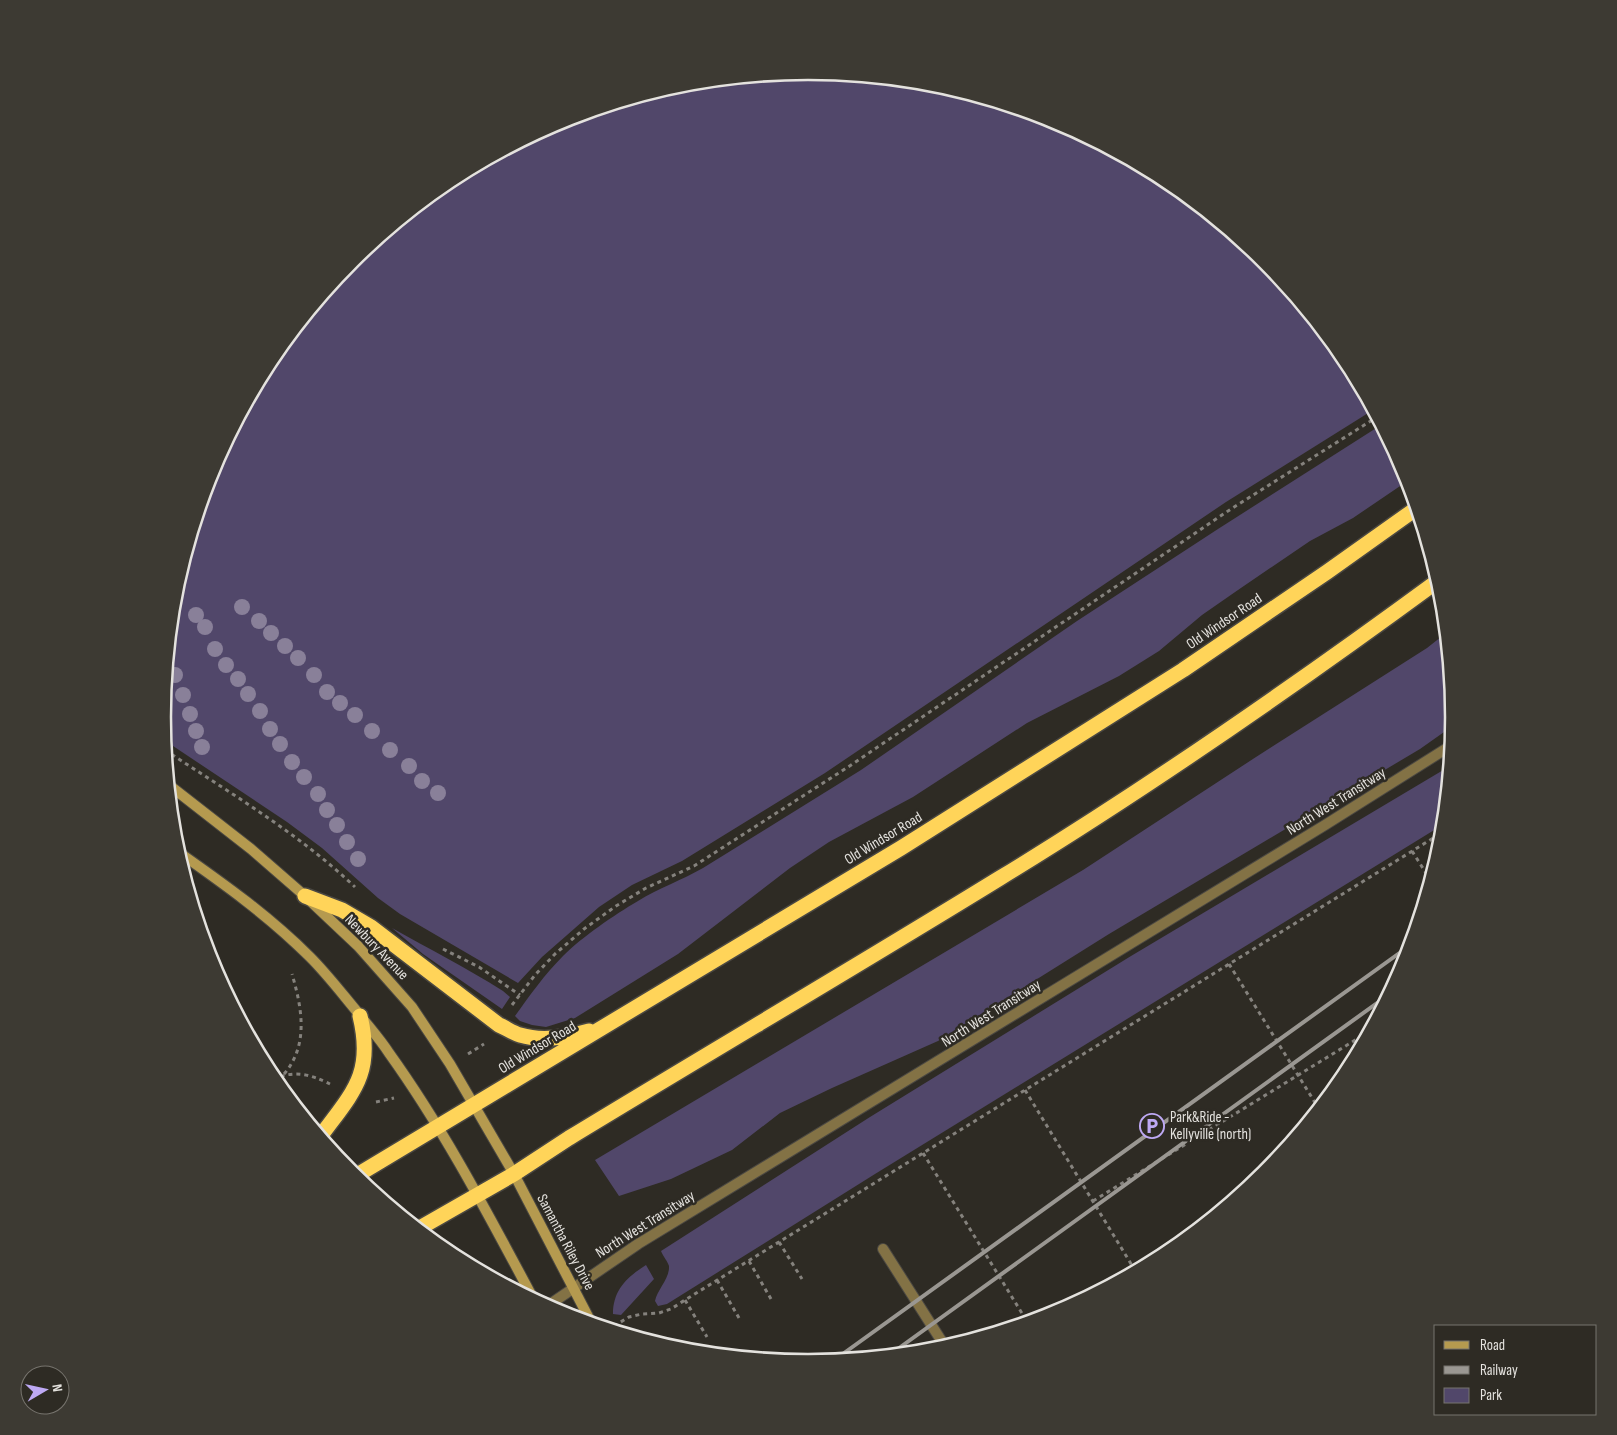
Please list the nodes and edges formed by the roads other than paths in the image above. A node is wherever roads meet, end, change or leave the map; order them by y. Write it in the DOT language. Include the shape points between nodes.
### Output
graph roads {
  1 [pos="1412,512"];
  2 [pos="1432,585"];
  3 [pos="1445,749"];
  4 [pos="175,790"];
  5 [pos="187,858"];
  6 [pos="304,896"];
  7 [pos="360,1016"];
  8 [pos="606,1026"];
  9 [pos="474,1105"];
  10 [pos="438,1127"];
  11 [pos="324,1132"];
  12 [pos="362,1172"];
  13 [pos="514,1174"];
  14 [pos="478,1194"];
  15 [pos="424,1226"];
  16 [pos="883,1248"];
  17 [pos="574,1288"];
  18 [pos="529,1290"];
  19 [pos="554,1301"];
  20 [pos="587,1315"];
  21 [pos="942,1341"];
  1 -- 8 [label="highway, Old Windsor Road" via="1125,708"];
  2 -- 13 [label="highway" via="1216,738 1076,830 568,1138"];
  3 -- 17 [label="lane, North West Transitway" via="638,1244"];
  4 -- 6 [label="main road, Newbury Avenue"];
  5 -- 7 [label="main road" via="285,933 312,958"];
  6 -- 8 [label="highway" via="342,910 371,927 518,1035 554,1038"];
  6 -- 9 [label="main road, Newbury Avenue" via="358,946 412,1007"];
  7 -- 10 [label="main road" via="388,1051"];
  7 -- 11 [label="highway" via="365,1050 360,1078"];
  8 -- 9 [label="highway, Old Windsor Road"];
  9 -- 10 [label="highway, Old Windsor Road"];
  9 -- 13 [label="main road, Newbury Avenue"];
  10 -- 12 [label="highway, Old Windsor Road"];
  10 -- 14 [label="main road"];
  13 -- 14 [label="highway"];
  13 -- 17 [label="main road, Samantha Riley Drive"];
  14 -- 15 [label="highway"];
  14 -- 18 [label="main road"];
  16 -- 21 [label="lane"];
  17 -- 19 [label="lane, North West Transitway"];
  17 -- 20 [label="main road, Samantha Riley Drive"];
}
